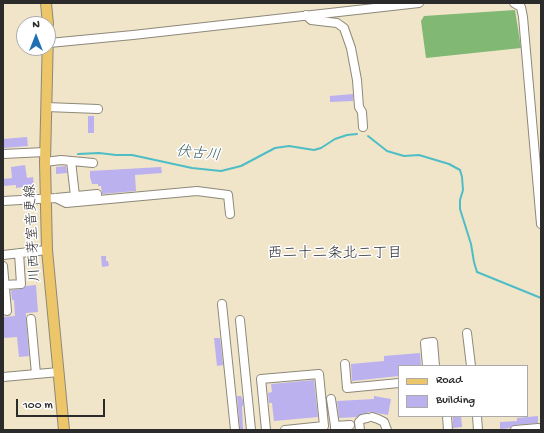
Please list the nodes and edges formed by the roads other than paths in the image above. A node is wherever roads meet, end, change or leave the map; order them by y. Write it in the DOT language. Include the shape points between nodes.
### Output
graph roads {
  1 [pos="46,3"];
  2 [pos="419,3"];
  3 [pos="514,3"];
  4 [pos="306,15"];
  5 [pos="47,16"];
  6 [pos="56,42"];
  7 [pos="48,56"];
  8 [pos="46,107"];
  9 [pos="98,109"];
  10 [pos="364,127"];
  11 [pos="3,154"];
  12 [pos="45,157"];
  13 [pos="71,161"];
  14 [pos="92,163"];
  15 [pos="97,194"];
  16 [pos="75,196"];
  17 [pos="45,198"];
  18 [pos="56,198"];
  19 [pos="3,201"];
  20 [pos="230,214"];
  21 [pos="541,224"];
  22 [pos="47,250"];
  23 [pos="18,253"];
  24 [pos="3,255"];
  25 [pos="3,266"];
  26 [pos="5,285"];
  27 [pos="222,304"];
  28 [pos="7,311"];
  29 [pos="30,319"];
  30 [pos="240,320"];
  31 [pos="467,333"];
  32 [pos="345,364"];
  33 [pos="427,365"];
  34 [pos="435,365"];
  35 [pos="471,365"];
  36 [pos="59,372"];
  37 [pos="36,374"];
  38 [pos="3,377"];
  39 [pos="398,383"];
  40 [pos="331,399"];
  41 [pos="447,417"];
  42 [pos="477,417"];
  43 [pos="350,425"];
  44 [pos="514,427"];
  45 [pos="335,428"];
  46 [pos="297,429"];
  47 [pos="64,430"];
  48 [pos="235,430"];
  49 [pos="251,430"];
  50 [pos="266,430"];
  51 [pos="285,430"];
  52 [pos="360,430"];
  53 [pos="387,430"];
  54 [pos="448,430"];
  55 [pos="478,430"];
  56 [pos="538,430"];
  1 -- 5 [label="main road"];
  2 -- 4 [label="street"];
  3 -- 21 [label="street" via="520,7 523,17"];
  4 -- 6 [label="street"];
  4 -- 10 [label="street" via="311,20 337,24 344,28 351,48"];
  7 -- 8 [label="main road, 川西芽室音更線"];
  8 -- 9 [label="street"];
  8 -- 12 [label="main road, 川西芽室音更線"];
  11 -- 12 [label="street"];
  12 -- 13 [label="street"];
  12 -- 17 [label="main road, 川西芽室音更線"];
  13 -- 14 [label="street"];
  13 -- 16 [label="street"];
  15 -- 16 [label="street"];
  16 -- 18 [label="street"];
  17 -- 18 [label="street"];
  17 -- 19 [label="street"];
  17 -- 22 [label="main road, 川西芽室音更線"];
  18 -- 20 [label="street" via="66,203 196,191 228,195"];
  22 -- 23 [label="street"];
  22 -- 36 [label="main road, 川西芽室音更線"];
  23 -- 24 [label="street"];
  23 -- 26 [label="street" via="22,284"];
  25 -- 26 [label="street"];
  26 -- 28 [label="street"];
  27 -- 48 [label="street"];
  29 -- 37 [label="street"];
  30 -- 49 [label="street"];
  31 -- 35 [label="street"];
  32 -- 39 [label="street" via="347,388"];
  33 -- 34 [label="street" via="425,344 433,342"];
  36 -- 37 [label="street"];
  36 -- 47 [label="main road, 川西芽室音更線"];
  37 -- 38 [label="street"];
  40 -- 45 [label="street"];
  41 -- 54 [label="street"];
  42 -- 55 [label="street"];
  43 -- 45 [label="street"];
  44 -- 56 [label="street"];
  46 -- 50 [label="street" via="324,426 319,374 262,379"];
  46 -- 51 [label="street"];
  52 -- 53 [label="street" via="359,422 369,418 384,422"];
}
